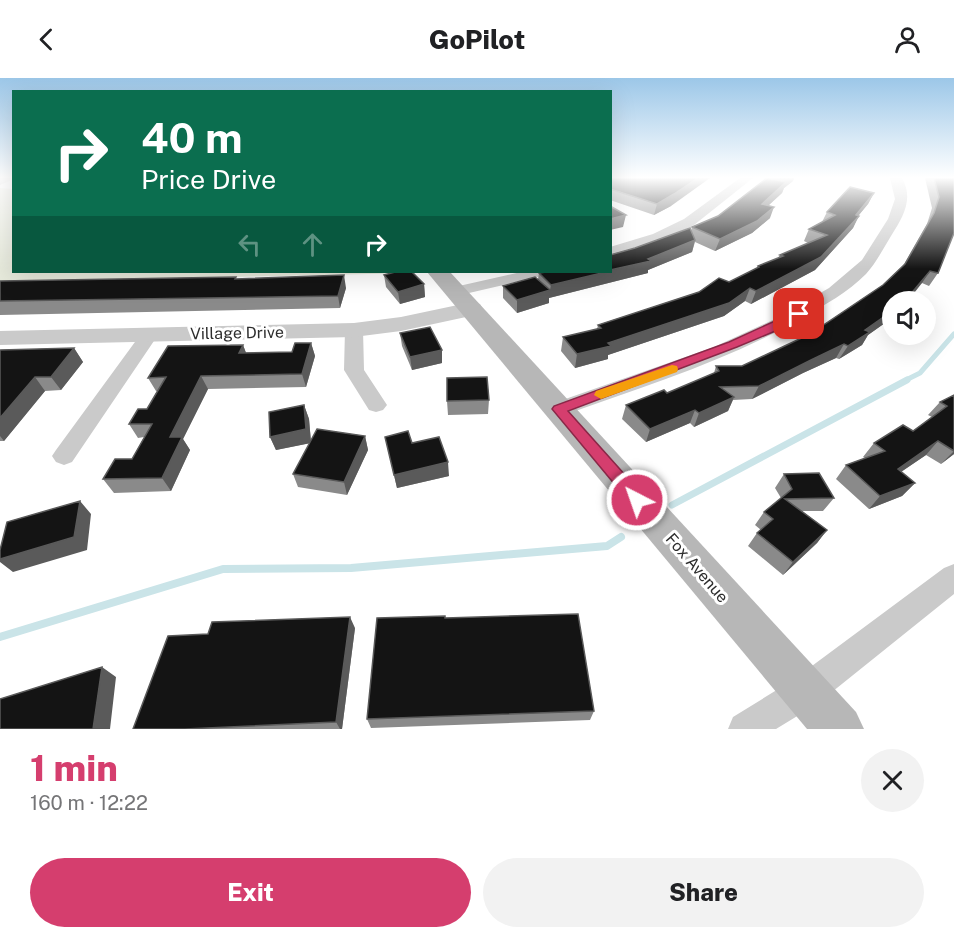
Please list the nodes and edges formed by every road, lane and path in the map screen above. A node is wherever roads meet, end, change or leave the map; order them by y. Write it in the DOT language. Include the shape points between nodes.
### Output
graph roads {
  1 [pos="707,208"];
  2 [pos="899,208"];
  3 [pos="612,251"];
  4 [pos="536,273"];
  5 [pos="455,291"];
  6 [pos="354,330"];
  7 [pos="149,335"];
  8 [pos="0,338"];
  9 [pos="376,405"];
  10 [pos="559,409"];
  11 [pos="64,456"];
  12 [pos="954,577"];
  13 [pos="805,692"];
  14 [pos="745,729"];
  15 [pos="839,729"];
  1 -- 3 [label="street" via="658,237"];
  2 -- 10 [label="street" via="867,263 835,292 780,325"];
  4 -- 5 [label="street"];
  5 -- 6 [label="street, Village Drive" via="392,326"];
  5 -- 10 [label="main road, Fox Avenue"];
  6 -- 7 [label="street, Village Drive"];
  6 -- 9 [label="street" via="354,370"];
  7 -- 8 [label="street, Village Drive"];
  7 -- 11 [label="street"];
  10 -- 13 [label="main road, Fox Avenue"];
  12 -- 13 [label="street"];
  13 -- 14 [label="street"];
  13 -- 15 [label="main road, Fox Avenue"];
}
